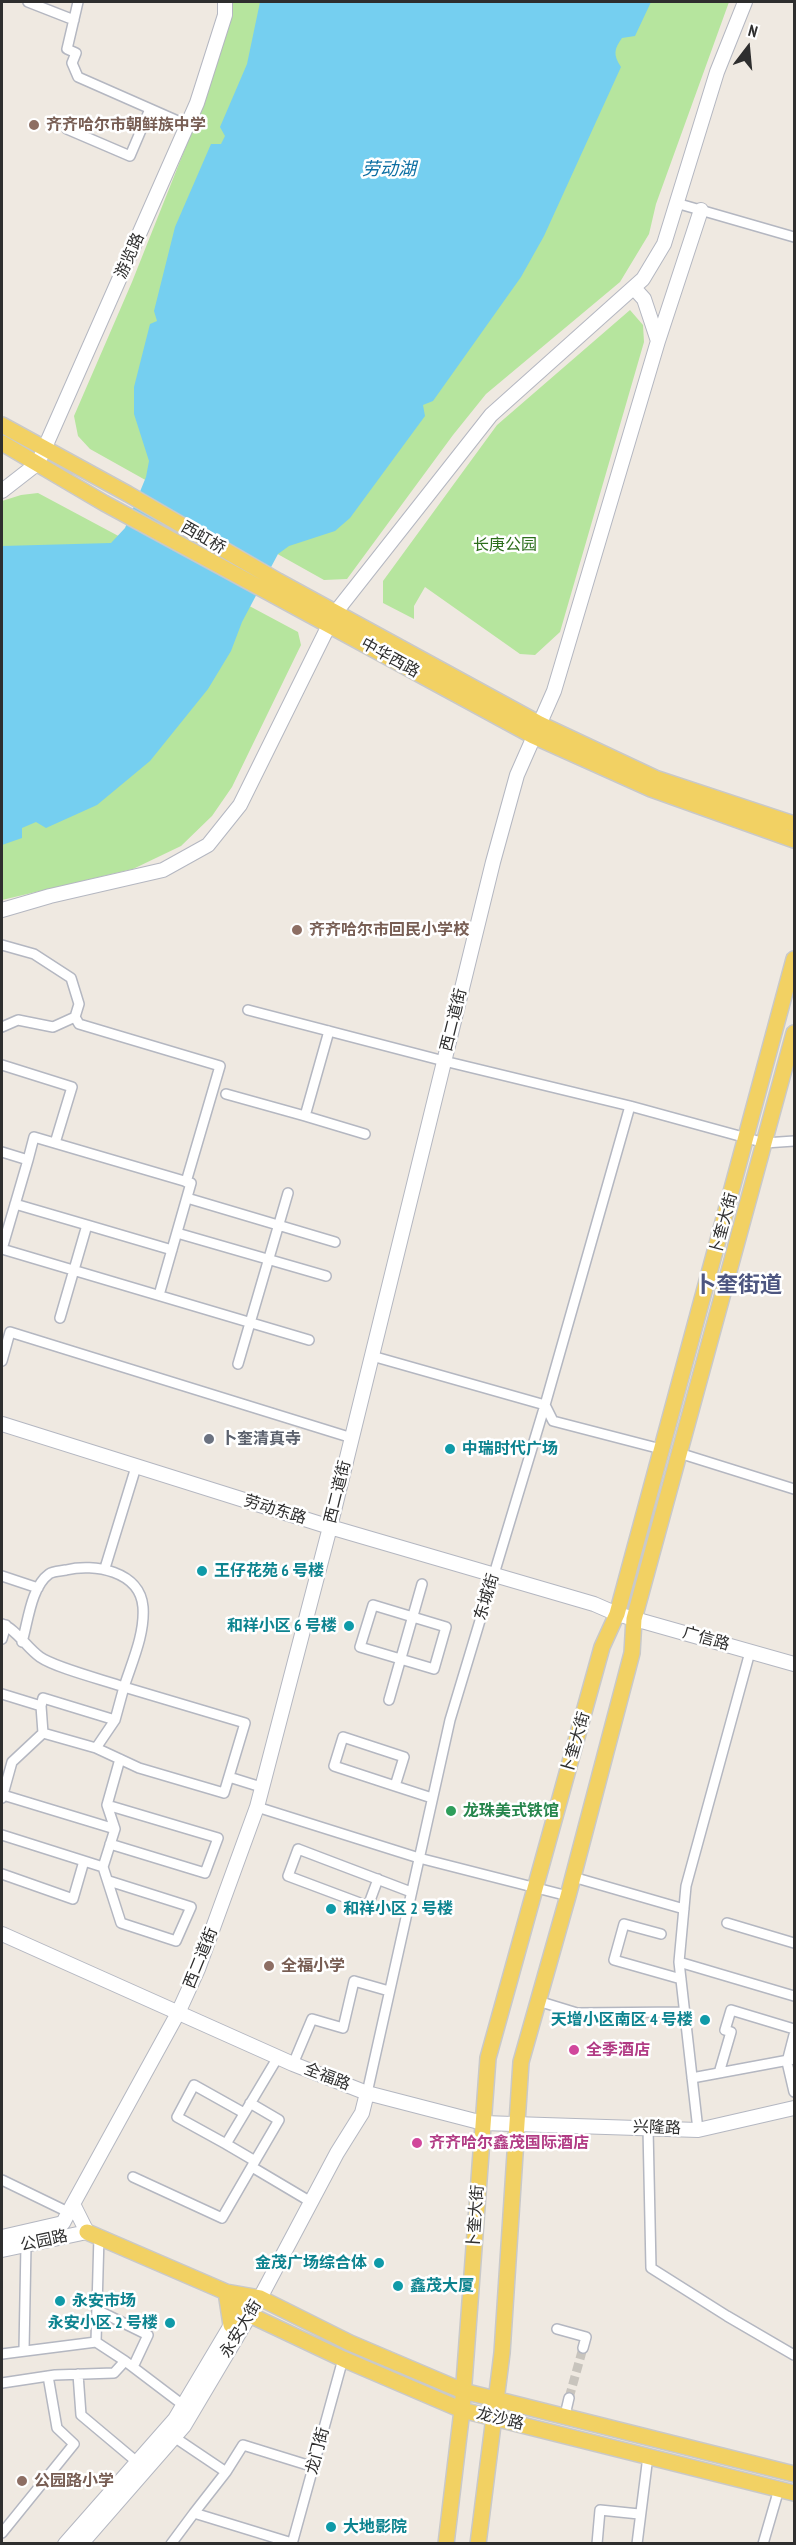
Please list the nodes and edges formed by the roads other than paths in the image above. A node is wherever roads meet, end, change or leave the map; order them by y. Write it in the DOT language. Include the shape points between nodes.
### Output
graph roads {
  1 [pos="28,2"];
  2 [pos="78,2"];
  3 [pos="225,2"];
  4 [pos="745,2"];
  5 [pos="74,20"];
  6 [pos="150,109"];
  7 [pos="187,125"];
  8 [pos="67,129"];
  9 [pos="676,203"];
  10 [pos="701,210"];
  11 [pos="795,237"];
  12 [pos="634,288"];
  13 [pos="658,341"];
  14 [pos="2,425"];
  15 [pos="2,443"];
  16 [pos="45,448"];
  17 [pos="38,463"];
  18 [pos="2,490"];
  19 [pos="275,587"];
  20 [pos="332,618"];
  21 [pos="536,730"];
  22 [pos="795,824"];
  23 [pos="795,840"];
  24 [pos="2,910"];
  25 [pos="2,945"];
  26 [pos="795,959"];
  27 [pos="248,1010"];
  28 [pos="75,1017"];
  29 [pos="2,1027"];
  30 [pos="330,1031"];
  31 [pos="795,1033"];
  32 [pos="444,1062"];
  33 [pos="2,1065"];
  34 [pos="226,1094"];
  35 [pos="630,1106"];
  36 [pos="305,1116"];
  37 [pos="365,1134"];
  38 [pos="747,1138"];
  39 [pos="795,1141"];
  40 [pos="55,1143"];
  41 [pos="765,1143"];
  42 [pos="2,1152"];
  43 [pos="28,1160"];
  44 [pos="186,1182"];
  45 [pos="288,1193"];
  46 [pos="187,1198"];
  47 [pos="15,1204"];
  48 [pos="87,1225"];
  49 [pos="279,1226"];
  50 [pos="177,1233"];
  51 [pos="336,1242"];
  52 [pos="172,1250"];
  53 [pos="269,1259"];
  54 [pos="74,1270"];
  55 [pos="326,1276"];
  56 [pos="159,1295"];
  57 [pos="60,1318"];
  58 [pos="250,1322"];
  59 [pos="309,1340"];
  60 [pos="372,1356"];
  61 [pos="2,1361"];
  62 [pos="238,1364"];
  63 [pos="545,1405"];
  64 [pos="2,1425"];
  65 [pos="352,1438"];
  66 [pos="661,1449"];
  67 [pos="679,1454"];
  68 [pos="136,1467"];
  69 [pos="795,1489"];
  70 [pos="330,1527"];
  71 [pos="105,1568"];
  72 [pos="494,1575"];
  73 [pos="2,1576"];
  74 [pos="422,1584"];
  75 [pos="38,1588"];
  76 [pos="617,1614"];
  77 [pos="413,1617"];
  78 [pos="634,1619"];
  79 [pos="4,1625"];
  80 [pos="2,1640"];
  81 [pos="22,1642"];
  82 [pos="750,1652"];
  83 [pos="401,1659"];
  84 [pos="795,1664"];
  85 [pos="124,1687"];
  86 [pos="2,1694"];
  87 [pos="389,1700"];
  88 [pos="41,1706"];
  89 [pos="114,1720"];
  90 [pos="43,1733"];
  91 [pos="96,1748"];
  92 [pos="120,1759"];
  93 [pos="5,1776"];
  94 [pos="229,1777"];
  95 [pos="395,1786"];
  96 [pos="261,1787"];
  97 [pos="2,1796"];
  98 [pos="432,1798"];
  99 [pos="107,1805"];
  100 [pos="257,1807"];
  101 [pos="115,1829"];
  102 [pos="2,1835"];
  103 [pos="110,1844"];
  104 [pos="419,1858"];
  105 [pos="84,1861"];
  106 [pos="103,1867"];
  107 [pos="2,1874"];
  108 [pos="573,1877"];
  109 [pos="378,1879"];
  110 [pos="109,1881"];
  111 [pos="536,1889"];
  112 [pos="411,1892"];
  113 [pos="568,1896"];
  114 [pos="684,1909"];
  115 [pos="727,1923"];
  116 [pos="2,1934"];
  117 [pos="661,1934"];
  118 [pos="795,1942"];
  119 [pos="679,1962"];
  120 [pos="681,1979"];
  121 [pos="389,1991"];
  122 [pos="795,1996"];
  123 [pos="538,2001"];
  124 [pos="684,2012"];
  125 [pos="178,2013"];
  126 [pos="795,2029"];
  127 [pos="795,2035"];
  128 [pos="278,2057"];
  129 [pos="791,2061"];
  130 [pos="293,2064"];
  131 [pos="719,2073"];
  132 [pos="692,2078"];
  133 [pos="795,2092"];
  134 [pos="367,2093"];
  135 [pos="250,2103"];
  136 [pos="795,2108"];
  137 [pos="244,2113"];
  138 [pos="483,2123"];
  139 [pos="517,2124"];
  140 [pos="648,2128"];
  141 [pos="698,2130"];
  142 [pos="226,2144"];
  143 [pos="254,2164"];
  144 [pos="133,2177"];
  145 [pos="2,2180"];
  146 [pos="311,2202"];
  147 [pos="71,2208"];
  148 [pos="93,2234"];
  149 [pos="2,2237"];
  150 [pos="26,2245"];
  151 [pos="2,2250"];
  152 [pos="226,2292"];
  153 [pos="260,2298"];
  154 [pos="97,2310"];
  155 [pos="250,2315"];
  156 [pos="231,2325"];
  157 [pos="557,2329"];
  158 [pos="96,2342"];
  159 [pos="583,2348"];
  160 [pos="24,2350"];
  161 [pos="2,2354"];
  162 [pos="795,2355"];
  163 [pos="344,2359"];
  164 [pos="129,2364"];
  165 [pos="78,2374"];
  166 [pos="48,2376"];
  167 [pos="2,2383"];
  168 [pos="463,2391"];
  169 [pos="498,2398"];
  170 [pos="570,2398"];
  171 [pos="183,2405"];
  172 [pos="462,2410"];
  173 [pos="565,2415"];
  174 [pos="495,2417"];
  175 [pos="174,2437"];
  176 [pos="648,2456"];
  177 [pos="137,2462"];
  178 [pos="314,2467"];
  179 [pos="226,2472"];
  180 [pos="795,2474"];
  181 [pos="779,2489"];
  182 [pos="795,2493"];
  183 [pos="194,2513"];
  184 [pos="639,2514"];
  185 [pos="255,2532"];
  186 [pos="2,2533"];
  187 [pos="292,2543"];
  188 [pos="65,2544"];
  189 [pos="81,2544"];
  190 [pos="171,2544"];
  191 [pos="252,2544"];
  192 [pos="446,2544"];
  193 [pos="478,2544"];
  194 [pos="597,2544"];
  195 [pos="637,2544"];
  196 [pos="763,2544"];
  1 -- 5 [label="street"];
  2 -- 5 [label="street"];
  3 -- 7 [label="main road, 游览路" via="225,15"];
  4 -- 9 [label="main road" via="717,72"];
  5 -- 6 [label="street" via="67,49 76,53 72,63 78,77"];
  6 -- 7 [label="street"];
  6 -- 8 [label="street" via="129,156"];
  7 -- 16 [label="main road, 游览路"];
  9 -- 10 [label="street"];
  9 -- 12 [label="main road" via="664,244"];
  10 -- 11 [label="street"];
  10 -- 13 [label="main road, 西二道街"];
  12 -- 13 [label="main road" via="644,299"];
  12 -- 20 [label="main road" via="491,415"];
  13 -- 21 [label="main road, 西二道街" via="554,691"];
  14 -- 16 [label="main road"];
  15 -- 17 [label="main road, 中华西路"];
  16 -- 17 [label="main road, 游览路"];
  16 -- 19 [label="main road, 西虹桥" via="128,494"];
  17 -- 18 [label="main road, 游览路"];
  17 -- 19 [label="main road, 中华西路" via="104,503"];
  19 -- 20 [label="main road, 中华西路"];
  20 -- 21 [label="main road, 中华西路"];
  20 -- 24 [label="main road" via="240,805 208,845 163,870"];
  21 -- 22 [label="main road, 中华西路" via="655,778"];
  21 -- 23 [label="main road, 中华西路" via="651,789"];
  21 -- 32 [label="main road, 西二道街" via="517,775"];
  25 -- 28 [label="street" via="34,954 71,978 79,1004"];
  26 -- 38 [label="main road, 卜奎大街"];
  27 -- 30 [label="street"];
  28 -- 29 [label="street" via="53,1027 18,1020"];
  28 -- 44 [label="street" via="80,1024 220,1066"];
  30 -- 32 [label="street"];
  30 -- 36 [label="street"];
  31 -- 41 [label="main road, 卜奎大街"];
  32 -- 35 [label="street"];
  32 -- 60 [label="main road, 西二道街"];
  33 -- 40 [label="street" via="72,1087"];
  34 -- 36 [label="street"];
  35 -- 38 [label="street"];
  35 -- 63 [label="street, 东城街"];
  36 -- 37 [label="street"];
  38 -- 41 [label="street"];
  38 -- 66 [label="main road, 卜奎大街"];
  39 -- 41 [label="street"];
  40 -- 43 [label="street" via="34,1137"];
  40 -- 44 [label="street"];
  41 -- 67 [label="main road, 卜奎大街"];
  42 -- 43 [label="street"];
  43 -- 47 [label="street"];
  44 -- 46 [label="street" via="191,1183"];
  45 -- 49 [label="street"];
  46 -- 49 [label="street"];
  46 -- 50 [label="street"];
  47 -- 48 [label="street"];
  47 -- 54 [label="street" via="2,1249"];
  48 -- 52 [label="street"];
  48 -- 54 [label="street"];
  49 -- 51 [label="street"];
  49 -- 53 [label="street"];
  50 -- 52 [label="street"];
  50 -- 53 [label="street"];
  52 -- 56 [label="street"];
  53 -- 55 [label="street"];
  53 -- 58 [label="street"];
  54 -- 56 [label="street"];
  54 -- 57 [label="street"];
  56 -- 58 [label="street"];
  58 -- 59 [label="street"];
  58 -- 62 [label="street"];
  60 -- 63 [label="street"];
  60 -- 65 [label="main road, 西二道街"];
  61 -- 65 [label="street" via="10,1332"];
  63 -- 66 [label="street" via="553,1421"];
  63 -- 72 [label="street, 东城街"];
  64 -- 68 [label="main road, 劳动东路"];
  65 -- 70 [label="main road, 西二道街"];
  66 -- 76 [label="main road, 卜奎大街"];
  67 -- 69 [label="street"];
  67 -- 78 [label="main road, 卜奎大街"];
  68 -- 70 [label="main road, 劳动东路"];
  68 -- 71 [label="street"];
  70 -- 72 [label="main road, 劳动东路"];
  70 -- 96 [label="main road, 西二道街"];
  71 -- 75 [label="street" via="78,1567 49,1574"];
  71 -- 85 [label="street" via="138,1591 143,1606 141,1632"];
  72 -- 76 [label="main road, 劳动东路"];
  72 -- 98 [label="street, 东城街" via="450,1719"];
  73 -- 75 [label="street"];
  74 -- 77 [label="street"];
  75 -- 81 [label="street"];
  76 -- 78 [label="main road, 广信路"];
  76 -- 111 [label="main road, 卜奎大街" via="603,1647"];
  77 -- 83 [label="street"];
  77 -- 83 [label="street" via="446,1627 434,1669"];
  77 -- 83 [label="street" via="373,1605 360,1647"];
  78 -- 82 [label="main road, 广信路"];
  78 -- 108 [label="main road, 卜奎大街" via="632,1653"];
  79 -- 80 [label="street"];
  79 -- 81 [label="street"];
  81 -- 85 [label="street" via="42,1659"];
  82 -- 84 [label="main road, 广信路"];
  82 -- 114 [label="street" via="686,1886"];
  83 -- 87 [label="street"];
  85 -- 89 [label="street"];
  85 -- 94 [label="street" via="245,1723"];
  86 -- 88 [label="street"];
  88 -- 89 [label="street" via="43,1698"];
  88 -- 90 [label="street"];
  89 -- 91 [label="street"];
  90 -- 91 [label="street"];
  90 -- 93 [label="street" via="12,1762"];
  91 -- 92 [label="street"];
  92 -- 94 [label="street" via="224,1793"];
  92 -- 99 [label="street"];
  93 -- 97 [label="street"];
  94 -- 96 [label="street"];
  95 -- 95 [label="street" via="334,1766 343,1737 404,1757"];
  95 -- 98 [label="street"];
  96 -- 100 [label="main road, 西二道街"];
  97 -- 101 [label="street"];
  98 -- 104 [label="street, 东城街"];
  99 -- 101 [label="street"];
  99 -- 103 [label="street" via="218,1838 205,1873"];
  100 -- 104 [label="street"];
  100 -- 125 [label="main road, 西二道街"];
  101 -- 103 [label="street"];
  102 -- 105 [label="street"];
  103 -- 106 [label="street"];
  104 -- 111 [label="street"];
  104 -- 112 [label="street, 东城街"];
  105 -- 106 [label="street"];
  105 -- 107 [label="street" via="73,1899"];
  106 -- 110 [label="street"];
  108 -- 113 [label="main road, 卜奎大街"];
  108 -- 114 [label="street"];
  109 -- 109 [label="street" via="298,1849 288,1876 368,1906"];
  109 -- 112 [label="street"];
  110 -- 110 [label="street" via="122,1923 176,1941 191,1907"];
  111 -- 113 [label="street"];
  111 -- 138 [label="main road, 卜奎大街" via="488,2058"];
  112 -- 121 [label="street, 东城街"];
  113 -- 123 [label="main road, 卜奎大街"];
  114 -- 119 [label="street"];
  115 -- 118 [label="street"];
  116 -- 125 [label="main road, 全福路"];
  117 -- 120 [label="street" via="624,1924 614,1960"];
  119 -- 120 [label="street"];
  119 -- 122 [label="street"];
  120 -- 124 [label="street"];
  121 -- 130 [label="street" via="354,1981 343,2028 312,2019"];
  121 -- 134 [label="street, 东城街"];
  123 -- 124 [label="street" via="577,2013"];
  123 -- 139 [label="main road, 卜奎大街" via="521,2062"];
  124 -- 132 [label="street"];
  125 -- 128 [label="main road, 全福路"];
  125 -- 147 [label="main road, 西二道街"];
  126 -- 131 [label="street" via="731,2010 725,2030 731,2032"];
  127 -- 129 [label="street"];
  128 -- 130 [label="main road, 全福路"];
  128 -- 135 [label="street"];
  129 -- 131 [label="street"];
  129 -- 133 [label="street"];
  130 -- 134 [label="main road, 全福路"];
  131 -- 132 [label="street"];
  132 -- 141 [label="street"];
  134 -- 138 [label="main road, 全福路"];
  134 -- 146 [label="main road, 永安大街" via="362,2113"];
  135 -- 137 [label="street"];
  135 -- 143 [label="street" via="279,2120"];
  136 -- 141 [label="main road, 兴隆路"];
  137 -- 142 [label="street"];
  137 -- 142 [label="street" via="194,2085 177,2117"];
  138 -- 139 [label="main road, 全福路"];
  138 -- 168 [label="main road, 卜奎大街"];
  139 -- 140 [label="main road, 兴隆路"];
  139 -- 169 [label="main road, 卜奎大街"];
  140 -- 141 [label="main road, 兴隆路"];
  140 -- 162 [label="street" via="651,2268"];
  142 -- 143 [label="street"];
  143 -- 144 [label="street" via="222,2218"];
  143 -- 146 [label="street"];
  145 -- 147 [label="street"];
  146 -- 153 [label="main road, 永安大街"];
  147 -- 148 [label="main road"];
  147 -- 149 [label="main road, 公园路" via="63,2223"];
  148 -- 150 [label="main road, 公园路"];
  148 -- 152 [label="main road, 龙沙路"];
  148 -- 154 [label="street"];
  150 -- 151 [label="main road, 公园路"];
  150 -- 160 [label="street"];
  152 -- 153 [label="main road, 龙沙路"];
  152 -- 155 [label="main road, 龙沙路"];
  152 -- 156 [label="main road"];
  153 -- 155 [label="main road, 永安大街"];
  153 -- 168 [label="main road, 龙沙路" via="350,2343"];
  154 -- 158 [label="street"];
  154 -- 164 [label="street" via="148,2335"];
  155 -- 163 [label="main road, 龙沙路"];
  155 -- 175 [label="main road, 永安大街"];
  156 -- 171 [label="main road, 永安大街"];
  157 -- 159 [label="street" via="586,2337"];
  158 -- 160 [label="street"];
  158 -- 164 [label="street"];
  160 -- 161 [label="street"];
  163 -- 172 [label="main road, 龙沙路"];
  163 -- 178 [label="street, 龙门街"];
  164 -- 165 [label="street" via="114,2373"];
  164 -- 171 [label="street"];
  165 -- 166 [label="street"];
  165 -- 177 [label="street" via="81,2415"];
  166 -- 167 [label="street"];
  166 -- 186 [label="street" via="57,2428 74,2444"];
  168 -- 169 [label="main road, 龙沙路"];
  168 -- 172 [label="main road, 卜奎大街"];
  169 -- 173 [label="main road, 龙沙路"];
  169 -- 174 [label="main road, 卜奎大街"];
  170 -- 173 [label="street"];
  171 -- 177 [label="main road, 永安大街"];
  172 -- 174 [label="main road, 龙沙路"];
  172 -- 192 [label="main road, 卜奎大街"];
  173 -- 180 [label="main road, 龙沙路"];
  174 -- 176 [label="main road, 龙沙路"];
  174 -- 193 [label="main road, 卜奎大街"];
  175 -- 179 [label="street"];
  175 -- 189 [label="main road, 永安大街"];
  176 -- 181 [label="main road, 龙沙路"];
  176 -- 184 [label="street"];
  177 -- 188 [label="main road, 永安大街"];
  178 -- 179 [label="street" via="243,2445"];
  178 -- 187 [label="street, 龙门街"];
  179 -- 183 [label="street"];
  181 -- 182 [label="main road, 龙沙路"];
  181 -- 196 [label="street"];
  183 -- 185 [label="street"];
  183 -- 190 [label="street"];
  184 -- 194 [label="street" via="600,2510"];
  184 -- 195 [label="street"];
  185 -- 187 [label="street"];
  185 -- 191 [label="street"];
}
